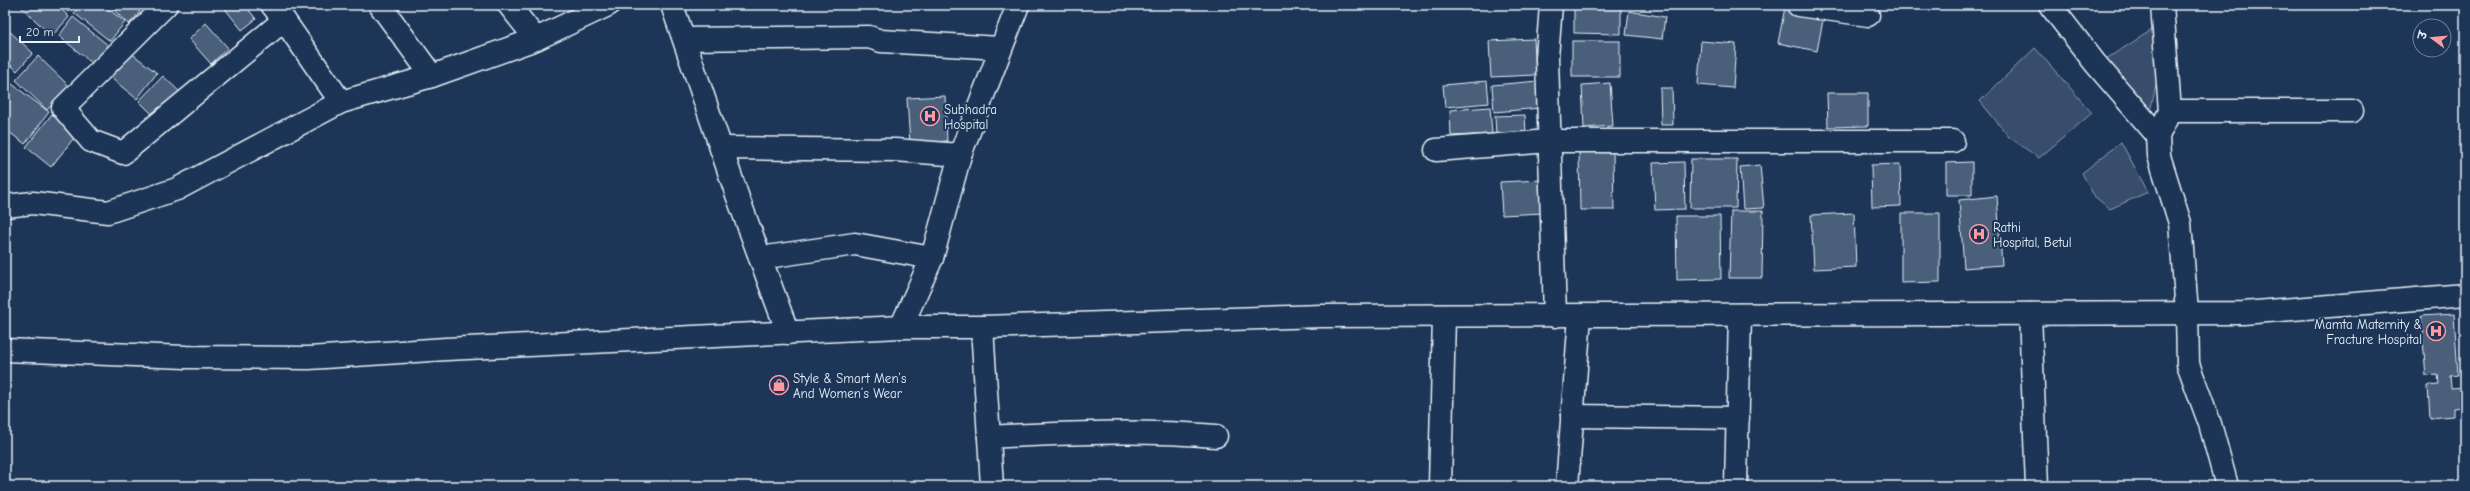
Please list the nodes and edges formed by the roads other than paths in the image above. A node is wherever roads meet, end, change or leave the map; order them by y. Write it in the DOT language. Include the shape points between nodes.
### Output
graph roads {
  1 [pos="166,5"];
  2 [pos="380,5"];
  3 [pos="509,5"];
  4 [pos="608,5"];
  5 [pos="672,5"];
  6 [pos="1018,5"];
  7 [pos="1551,5"];
  8 [pos="1798,5"];
  9 [pos="2050,5"];
  10 [pos="2162,5"];
  11 [pos="278,13"];
  12 [pos="1868,15"];
  13 [pos="536,39"];
  14 [pos="684,39"];
  15 [pos="1000,48"];
  16 [pos="432,76"];
  17 [pos="341,102"];
  18 [pos="2170,111"];
  19 [pos="2352,111"];
  20 [pos="2158,136"];
  21 [pos="1549,141"];
  22 [pos="1954,142"];
  23 [pos="721,148"];
  24 [pos="1436,150"];
  25 [pos="960,155"];
  26 [pos="5,206"];
  27 [pos="760,258"];
  28 [pos="932,258"];
  29 [pos="2465,295"];
  30 [pos="2187,312"];
  31 [pos="2030,314"];
  32 [pos="1740,315"];
  33 [pos="1444,316"];
  34 [pos="1555,316"];
  35 [pos="1580,316"];
  36 [pos="900,327"];
  37 [pos="982,327"];
  38 [pos="788,333"];
  39 [pos="5,350"];
  40 [pos="1572,416"];
  41 [pos="1738,418"];
  42 [pos="1216,436"];
  43 [pos="989,437"];
  44 [pos="992,486"];
  45 [pos="1440,486"];
  46 [pos="1566,486"];
  47 [pos="1736,486"];
  48 [pos="2037,486"];
  49 [pos="2227,486"];
  1 -- 11 [label="street" via="63,108 91,141 123,153"];
  2 -- 16 [label="street"];
  3 -- 13 [label="street"];
  4 -- 13 [label="street"];
  5 -- 14 [label="street"];
  6 -- 15 [label="street"];
  7 -- 21 [label="street" via="1547,58"];
  8 -- 12 [label="street"];
  9 -- 20 [label="street" via="2095,63"];
  10 -- 18 [label="street"];
  11 -- 17 [label="street"];
  13 -- 16 [label="street"];
  14 -- 15 [label="street" via="869,37 882,41"];
  14 -- 23 [label="street"];
  15 -- 25 [label="street"];
  16 -- 17 [label="street"];
  17 -- 26 [label="street" via="177,189 108,212 33,203"];
  18 -- 19 [label="street"];
  18 -- 20 [label="street"];
  20 -- 30 [label="street" via="2159,156 2180,223"];
  21 -- 22 [label="street"];
  21 -- 24 [label="street"];
  21 -- 34 [label="street"];
  23 -- 25 [label="street" via="894,150"];
  23 -- 27 [label="street"];
  25 -- 28 [label="street"];
  27 -- 28 [label="street" via="855,244"];
  27 -- 38 [label="street"];
  28 -- 36 [label="street"];
  29 -- 30 [label="street" via="2243,313"];
  30 -- 31 [label="street"];
  30 -- 49 [label="street" via="2188,364 2210,424"];
  31 -- 32 [label="street"];
  31 -- 48 [label="street"];
  32 -- 35 [label="street"];
  32 -- 41 [label="street"];
  33 -- 34 [label="street"];
  33 -- 37 [label="street" via="1322,316"];
  33 -- 45 [label="street"];
  34 -- 35 [label="street"];
  35 -- 40 [label="street"];
  36 -- 37 [label="street"];
  36 -- 38 [label="street"];
  37 -- 43 [label="street"];
  38 -- 39 [label="street" via="309,358 186,357"];
  40 -- 41 [label="street"];
  40 -- 46 [label="street"];
  41 -- 47 [label="street"];
  42 -- 43 [label="street" via="1184,433 1059,433"];
  43 -- 44 [label="street"];
}
